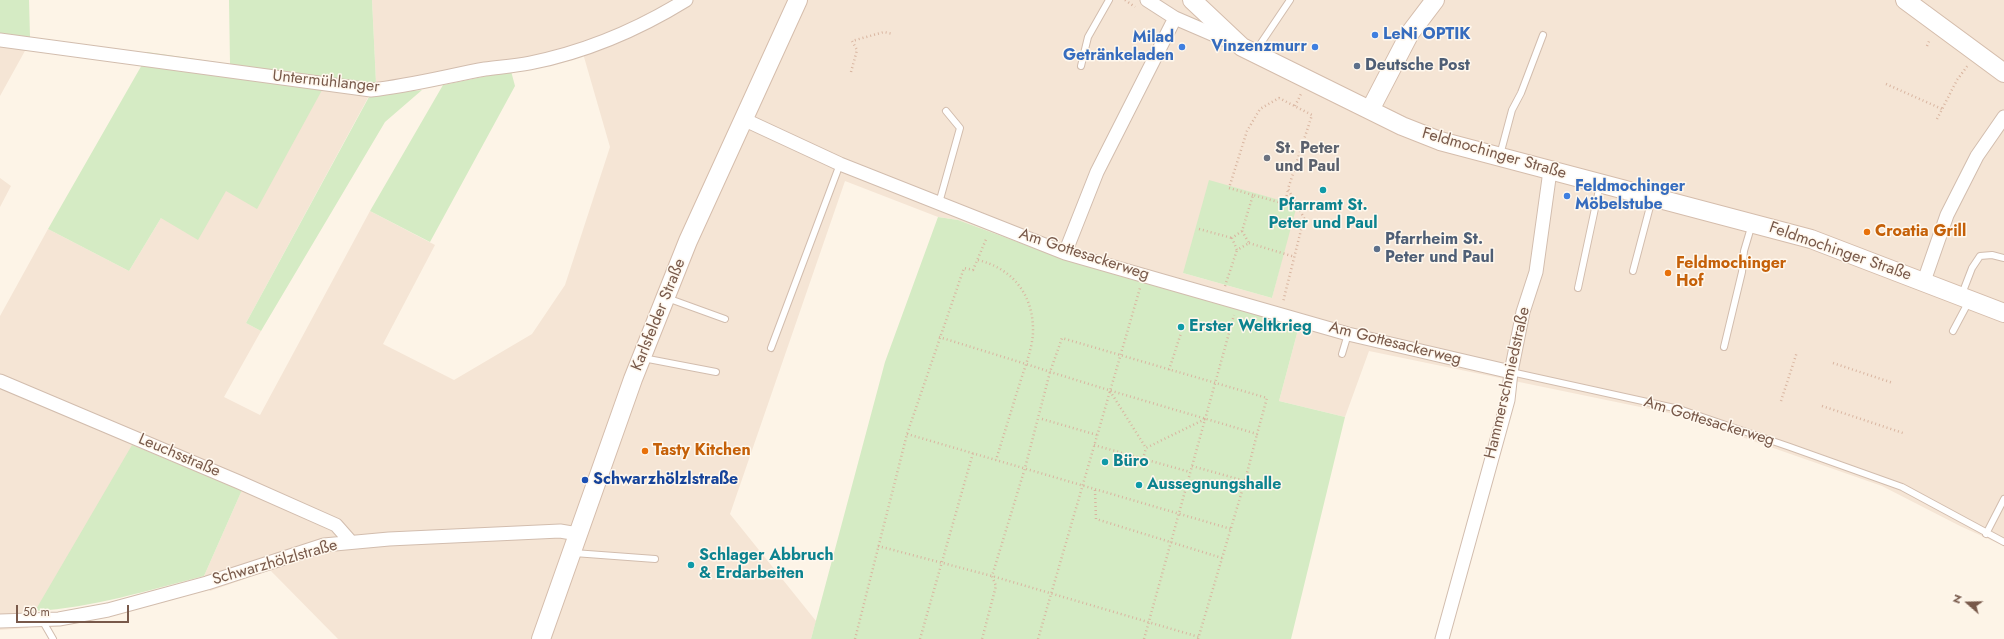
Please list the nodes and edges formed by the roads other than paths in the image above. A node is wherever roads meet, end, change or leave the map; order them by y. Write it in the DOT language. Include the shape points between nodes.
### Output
graph roads {
  1 [pos="686,0"];
  2 [pos="798,0"];
  3 [pos="1109,0"];
  4 [pos="1147,0"];
  5 [pos="1192,0"];
  6 [pos="1290,0"];
  7 [pos="1435,0"];
  8 [pos="1905,0"];
  9 [pos="1174,18"];
  10 [pos="1542,35"];
  11 [pos="0,40"];
  12 [pos="1248,50"];
  13 [pos="1081,66"];
  14 [pos="2004,73"];
  15 [pos="1370,110"];
  16 [pos="946,111"];
  17 [pos="2004,117"];
  18 [pos="743,119"];
  19 [pos="1499,157"];
  20 [pos="840,164"];
  21 [pos="1550,171"];
  22 [pos="1600,184"];
  23 [pos="1652,198"];
  24 [pos="939,203"];
  25 [pos="1752,224"];
  26 [pos="1065,253"];
  27 [pos="2004,258"];
  28 [pos="1633,271"];
  29 [pos="1924,281"];
  30 [pos="1578,288"];
  31 [pos="666,298"];
  32 [pos="1965,298"];
  33 [pos="2004,313"];
  34 [pos="725,320"];
  35 [pos="1954,331"];
  36 [pos="1348,334"];
  37 [pos="1724,347"];
  38 [pos="771,348"];
  39 [pos="1342,354"];
  40 [pos="642,357"];
  41 [pos="716,372"];
  42 [pos="1511,372"];
  43 [pos="0,381"];
  44 [pos="2004,500"];
  45 [pos="578,534"];
  46 [pos="1986,534"];
  47 [pos="350,542"];
  48 [pos="2004,542"];
  49 [pos="570,552"];
  50 [pos="655,559"];
  51 [pos="42,620"];
  52 [pos="0,621"];
  53 [pos="54,639"];
  54 [pos="541,639"];
  55 [pos="1442,639"];
  1 -- 11 [label="street, Untermühlanger" via="646,24 588,47 537,61 371,90"];
  2 -- 18 [label="main road, Karlsfelder Straße"];
  3 -- 13 [label="lane" via="1088,37"];
  4 -- 9 [label="street"];
  5 -- 12 [label="main road, Feldmochinger Straße"];
  6 -- 12 [label="lane"];
  7 -- 15 [label="main road" via="1410,33"];
  8 -- 14 [label="main road"];
  9 -- 12 [label="street"];
  9 -- 26 [label="street" via="1097,172"];
  10 -- 19 [label="lane" via="1521,93 1512,110"];
  12 -- 15 [label="main road, Feldmochinger Straße"];
  15 -- 19 [label="main road, Feldmochinger Straße" via="1440,141"];
  16 -- 24 [label="lane" via="960,128"];
  17 -- 29 [label="street" via="1977,156 1947,215"];
  18 -- 20 [label="street, Am Gottesackerweg"];
  18 -- 31 [label="main road, Karlsfelder Straße" via="688,241"];
  19 -- 21 [label="main road, Feldmochinger Straße"];
  20 -- 24 [label="street, Am Gottesackerweg"];
  20 -- 38 [label="lane"];
  21 -- 22 [label="main road, Feldmochinger Straße"];
  21 -- 42 [label="street, Hammerschmiedstraße" via="1536,272 1523,312"];
  22 -- 23 [label="main road, Feldmochinger Straße"];
  22 -- 30 [label="lane"];
  23 -- 25 [label="main road, Feldmochinger Straße"];
  23 -- 28 [label="lane"];
  24 -- 26 [label="street, Am Gottesackerweg"];
  25 -- 29 [label="main road, Feldmochinger Straße" via="1811,239"];
  25 -- 37 [label="lane"];
  26 -- 36 [label="street, Am Gottesackerweg"];
  27 -- 32 [label="lane" via="1980,256 1972,268"];
  29 -- 32 [label="main road, Feldmochinger Straße"];
  31 -- 34 [label="lane"];
  31 -- 40 [label="main road, Karlsfelder Straße"];
  32 -- 33 [label="main road, Feldmochinger Straße"];
  32 -- 35 [label="lane"];
  36 -- 39 [label="lane"];
  36 -- 42 [label="street, Am Gottesackerweg"];
  40 -- 41 [label="lane"];
  40 -- 45 [label="main road, Karlsfelder Straße"];
  42 -- 46 [label="lane, Am Gottesackerweg" via="1686,412 1902,487"];
  42 -- 55 [label="street, Hammerschmiedstraße" via="1508,400"];
  43 -- 47 [label="street, Leuchsstraße" via="336,525"];
  44 -- 46 [label="lane"];
  45 -- 47 [label="street, Schwarzhölzlstraße" via="560,531"];
  45 -- 49 [label="main road, Karlsfelder Straße"];
  46 -- 48 [label="lane, Am Gottesackerweg"];
  47 -- 51 [label="street, Schwarzhölzlstraße" via="324,545 207,583 108,610"];
  49 -- 50 [label="lane"];
  49 -- 54 [label="main road, Karlsfelder Straße"];
  51 -- 52 [label="street, Schwarzhölzlstraße"];
  51 -- 53 [label="lane"];
}
